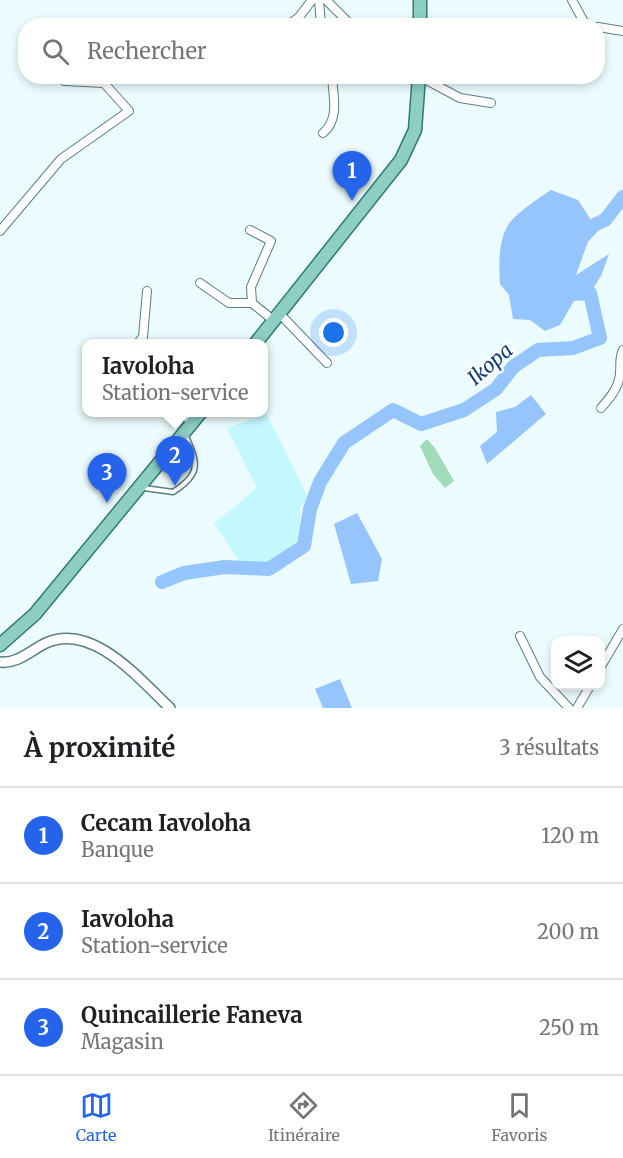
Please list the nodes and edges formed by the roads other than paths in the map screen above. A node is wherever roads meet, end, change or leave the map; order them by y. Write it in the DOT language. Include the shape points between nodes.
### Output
graph roads {
  1 [pos="312,0"];
  2 [pos="319,0"];
  3 [pos="326,0"];
  4 [pos="420,0"];
  5 [pos="572,0"];
  6 [pos="298,18"];
  7 [pos="320,18"];
  8 [pos="344,18"];
  9 [pos="420,18"];
  10 [pos="582,18"];
  11 [pos="605,28"];
  12 [pos="623,31"];
  13 [pos="104,84"];
  14 [pos="333,84"];
  15 [pos="418,84"];
  16 [pos="434,84"];
  17 [pos="491,104"];
  18 [pos="323,133"];
  19 [pos="250,230"];
  20 [pos="0,231"];
  21 [pos="200,283"];
  22 [pos="147,291"];
  23 [pos="252,303"];
  24 [pos="276,317"];
  25 [pos="141,339"];
  26 [pos="259,339"];
  27 [pos="623,350"];
  28 [pos="327,363"];
  29 [pos="601,408"];
  30 [pos="183,417"];
  31 [pos="197,417"];
  32 [pos="189,428"];
  33 [pos="140,488"];
  34 [pos="623,629"];
  35 [pos="520,636"];
  36 [pos="0,645"];
  37 [pos="605,660"];
  38 [pos="0,662"];
  39 [pos="588,690"];
  40 [pos="170,708"];
  41 [pos="569,708"];
  42 [pos="578,708"];
  1 -- 6 [label="street"];
  2 -- 7 [label="street"];
  3 -- 8 [label="street"];
  4 -- 9 [label="main road"];
  5 -- 10 [label="street"];
  11 -- 12 [label="street"];
  13 -- 20 [label="street" via="129,111 62,159"];
  14 -- 18 [label="street" via="335,115"];
  15 -- 24 [label="main road" via="415,130 401,160"];
  16 -- 17 [label="street" via="460,98"];
  19 -- 23 [label="street" via="271,241 251,287"];
  21 -- 23 [label="street" via="228,303"];
  22 -- 25 [label="street"];
  23 -- 24 [label="street"];
  24 -- 26 [label="main road"];
  24 -- 28 [label="street"];
  27 -- 29 [label="street" via="619,380"];
  30 -- 32 [label="street"];
  31 -- 32 [label="main road"];
  32 -- 33 [label="main road"];
  32 -- 33 [label="lane" via="196,467 192,477 173,492"];
  33 -- 36 [label="main road" via="35,614"];
  34 -- 37 [label="street"];
  35 -- 41 [label="street" via="540,677"];
  38 -- 40 [label="street" via="16,660 57,639 79,640 106,650"];
  39 -- 42 [label="street"];
}
